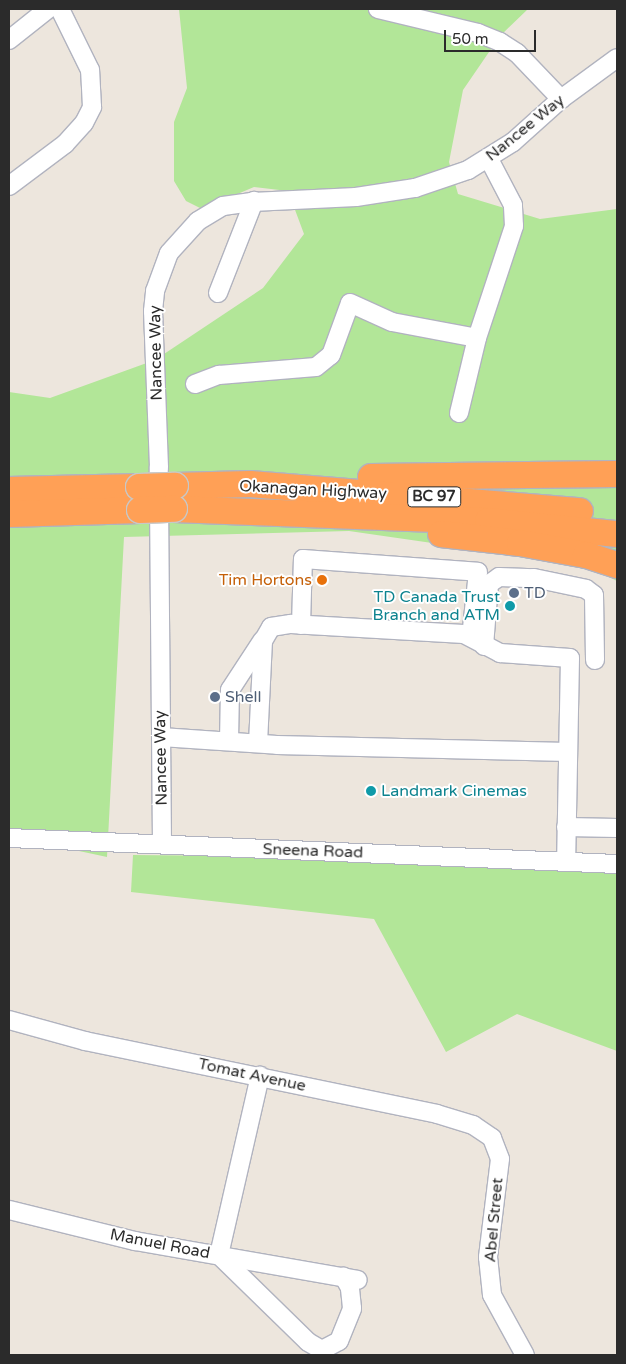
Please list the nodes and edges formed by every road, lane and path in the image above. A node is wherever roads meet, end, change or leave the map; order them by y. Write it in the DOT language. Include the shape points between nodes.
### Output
graph roads {
  1 [pos="48,9"];
  2 [pos="60,9"];
  3 [pos="378,9"];
  4 [pos="9,40"];
  5 [pos="617,58"];
  6 [pos="560,99"];
  7 [pos="489,159"];
  8 [pos="9,186"];
  9 [pos="254,202"];
  10 [pos="218,293"];
  11 [pos="477,338"];
  12 [pos="194,384"];
  13 [pos="459,413"];
  14 [pos="617,474"];
  15 [pos="250,484"];
  16 [pos="9,490"];
  17 [pos="140,498"];
  18 [pos="174,498"];
  19 [pos="9,514"];
  20 [pos="617,516"];
  21 [pos="360,517"];
  22 [pos="617,534"];
  23 [pos="617,566"];
  24 [pos="301,625"];
  25 [pos="263,641"];
  26 [pos="478,641"];
  27 [pos="595,660"];
  28 [pos="160,736"];
  29 [pos="229,741"];
  30 [pos="258,743"];
  31 [pos="568,752"];
  32 [pos="566,827"];
  33 [pos="617,828"];
  34 [pos="9,838"];
  35 [pos="162,844"];
  36 [pos="566,862"];
  37 [pos="617,864"];
  38 [pos="9,1020"];
  39 [pos="260,1076"];
  40 [pos="492,1138"];
  41 [pos="9,1210"];
  42 [pos="219,1255"];
  43 [pos="525,1355"];
  1 -- 4 [label="street"];
  2 -- 8 [label="street" via="90,70 92,107 84,124 65,144"];
  3 -- 6 [label="street" via="478,33 500,42 517,53"];
  5 -- 6 [label="street, Nancee Way"];
  6 -- 7 [label="street, Nancee Way"];
  7 -- 9 [label="street, Nancee Way" via="416,188 356,198"];
  7 -- 11 [label="street" via="513,205 514,221"];
  9 -- 10 [label="street"];
  9 -- 28 [label="street, Nancee Way" via="223,206 198,222 169,253 155,291"];
  11 -- 12 [label="street" via="392,322 350,303 331,355 316,368 219,375"];
  11 -- 13 [label="street"];
  14 -- 15 [label="highway" via="345,476"];
  15 -- 18 [label="highway, Okanagan Highway / BC 97"];
  15 -- 20 [label="highway, Okanagan Highway / BC 97" via="524,504"];
  16 -- 17 [label="highway, Okanagan Highway / BC 97"];
  17 -- 18 [label="highway, Okanagan Highway / BC 97, bridge"];
  17 -- 19 [label="highway, Okanagan Highway / BC 97"];
  18 -- 21 [label="highway, Okanagan Highway / BC 97"];
  21 -- 22 [label="highway, Okanagan Highway / BC 97" via="488,521"];
  21 -- 23 [label="highway" via="422,532 520,542 586,555"];
  24 -- 25 [label="street" via="270,627"];
  24 -- 26 [label="street"];
  24 -- 26 [label="street" via="304,559 478,572"];
  25 -- 29 [label="street" via="230,690"];
  25 -- 30 [label="street"];
  26 -- 27 [label="street" via="489,584 499,577 548,581 586,589 594,595"];
  26 -- 31 [label="street" via="500,653 570,658"];
  28 -- 29 [label="street"];
  28 -- 35 [label="street, Nancee Way"];
  29 -- 30 [label="street"];
  30 -- 31 [label="street"];
  31 -- 32 [label="street"];
  32 -- 33 [label="street"];
  32 -- 36 [label="street"];
  34 -- 35 [label="street, Sneena Road"];
  35 -- 36 [label="street, Sneena Road"];
  36 -- 37 [label="street, Sneena Road"];
  38 -- 39 [label="street, Tomat Avenue" via="85,1040"];
  39 -- 40 [label="street, Tomat Avenue" via="437,1114 474,1125"];
  39 -- 42 [label="street, Manuel Road"];
  40 -- 43 [label="street, Abel Street" via="500,1159 488,1257 492,1295"];
  41 -- 42 [label="street, Manuel Road" via="135,1240"];
  42 -- 42 [label="street" via="351,1279 352,1308 339,1341 322,1350 308,1342"];
}
